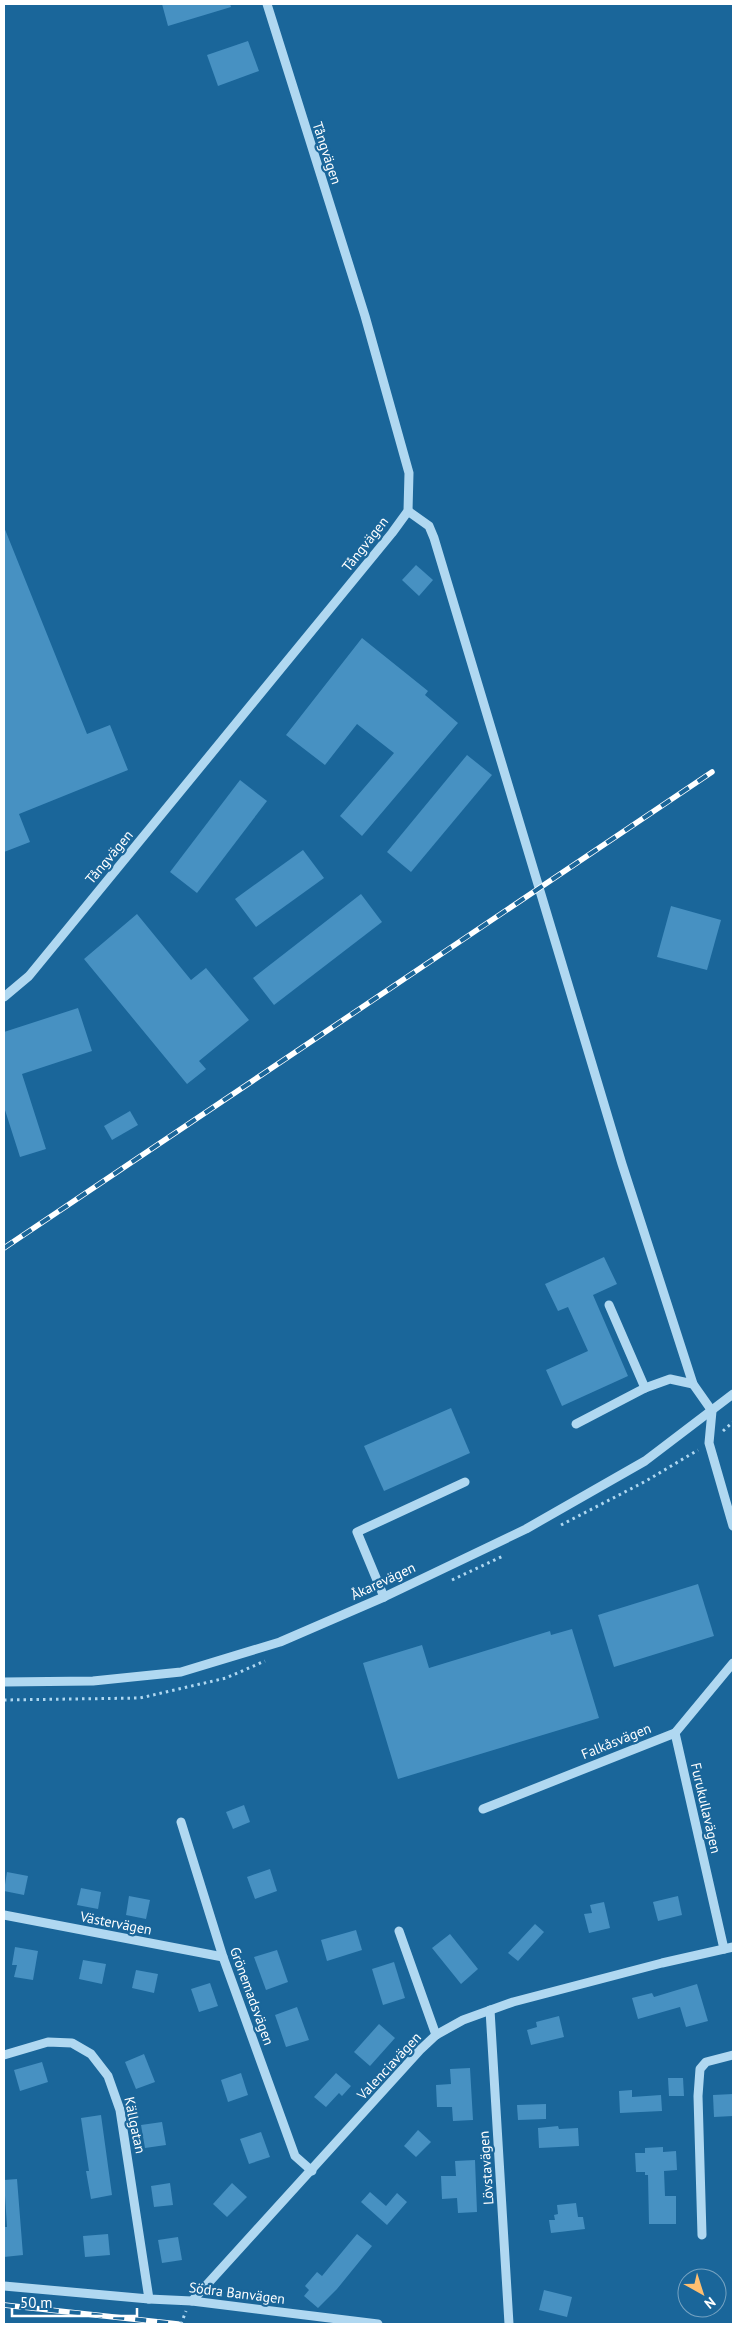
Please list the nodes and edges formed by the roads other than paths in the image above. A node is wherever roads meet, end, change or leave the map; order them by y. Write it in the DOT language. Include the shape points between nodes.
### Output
graph roads {
  1 [pos="267,4"];
  2 [pos="408,511"];
  3 [pos="4,997"];
  4 [pos="608,1306"];
  5 [pos="693,1384"];
  6 [pos="645,1388"];
  7 [pos="733,1394"];
  8 [pos="712,1411"];
  9 [pos="576,1424"];
  10 [pos="465,1482"];
  11 [pos="733,1526"];
  12 [pos="384,1597"];
  13 [pos="733,1663"];
  14 [pos="4,1682"];
  15 [pos="675,1732"];
  16 [pos="483,1809"];
  17 [pos="180,1822"];
  18 [pos="4,1915"];
  19 [pos="399,1931"];
  20 [pos="729,1948"];
  21 [pos="223,1957"];
  22 [pos="490,2010"];
  23 [pos="436,2035"];
  24 [pos="4,2055"];
  25 [pos="733,2055"];
  26 [pos="312,2172"];
  27 [pos="702,2235"];
  28 [pos="4,2286"];
  29 [pos="150,2299"];
  30 [pos="192,2301"];
  31 [pos="378,2324"];
  32 [pos="509,2324"];
  1 -- 2 [label="street, Tångvägen" via="365,316 409,472"];
  2 -- 3 [label="street, Tångvägen" via="29,976"];
  2 -- 5 [label="street" via="429,526 434,538 602,1098"];
  4 -- 6 [label="street"];
  5 -- 6 [label="street" via="670,1379"];
  5 -- 8 [label="street"];
  6 -- 9 [label="street"];
  7 -- 8 [label="street, Åkarevägen"];
  8 -- 11 [label="street" via="709,1443"];
  8 -- 12 [label="street, Åkarevägen" via="645,1461 543,1519"];
  10 -- 12 [label="street" via="356,1532"];
  12 -- 14 [label="street, Åkarevägen" via="280,1642 181,1672 93,1681"];
  13 -- 15 [label="street, Falkåsvägen"];
  15 -- 16 [label="street, Falkåsvägen"];
  15 -- 20 [label="street, Furukullavägen"];
  17 -- 21 [label="street, Grönemadsvägen"];
  18 -- 21 [label="street, Västervägen"];
  19 -- 23 [label="street"];
  20 -- 22 [label="street, Valenciavägen" via="574,1984"];
  21 -- 26 [label="street, Grönemadsvägen" via="295,2156"];
  22 -- 23 [label="street, Valenciavägen"];
  22 -- 32 [label="street, Lövstavägen"];
  23 -- 26 [label="street, Valenciavägen"];
  24 -- 29 [label="street, Källgatan" via="48,2042 72,2044 91,2054 108,2076 120,2110"];
  25 -- 27 [label="street" via="706,2062 700,2072"];
  26 -- 30 [label="street, Valenciavägen"];
  28 -- 29 [label="street, Södra Banvägen"];
  29 -- 30 [label="street, Södra Banvägen"];
  30 -- 31 [label="street, Södra Banvägen"];
}
